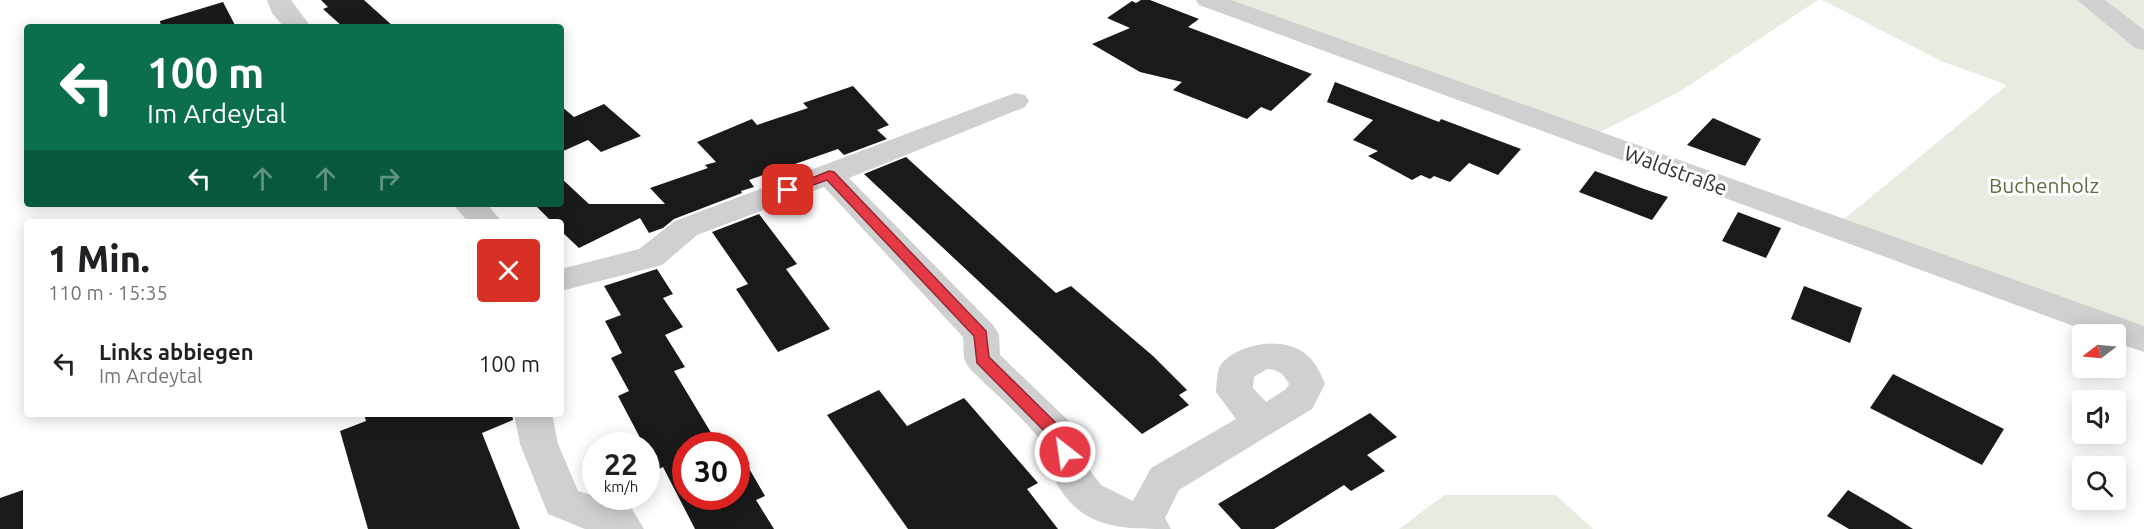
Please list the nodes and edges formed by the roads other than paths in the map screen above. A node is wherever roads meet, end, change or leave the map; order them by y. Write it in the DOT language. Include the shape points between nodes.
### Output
graph roads {
  1 [pos="279,0"];
  2 [pos="1208,0"];
  3 [pos="2089,0"];
  4 [pos="295,24"];
  5 [pos="2144,42"];
  6 [pos="1015,101"];
  7 [pos="829,175"];
  8 [pos="472,207"];
  9 [pos="483,219"];
  10 [pos="564,279"];
  11 [pos="2144,339"];
  12 [pos="534,417"];
  13 [pos="1262,422"];
  14 [pos="1147,525"];
  15 [pos="623,529"];
  1 -- 4 [label="street"];
  2 -- 11 [label="street, Waldstraße"];
  3 -- 5 [label="street"];
  6 -- 7 [label="street"];
  7 -- 10 [label="street" via="686,228 650,257"];
  7 -- 14 [label="street" via="981,334 982,359 1062,439 1067,465 1087,497"];
  8 -- 9 [label="street"];
  12 -- 15 [label="street" via="539,444 562,502 616,519"];
  13 -- 14 [label="street" via="1165,479"];
}
